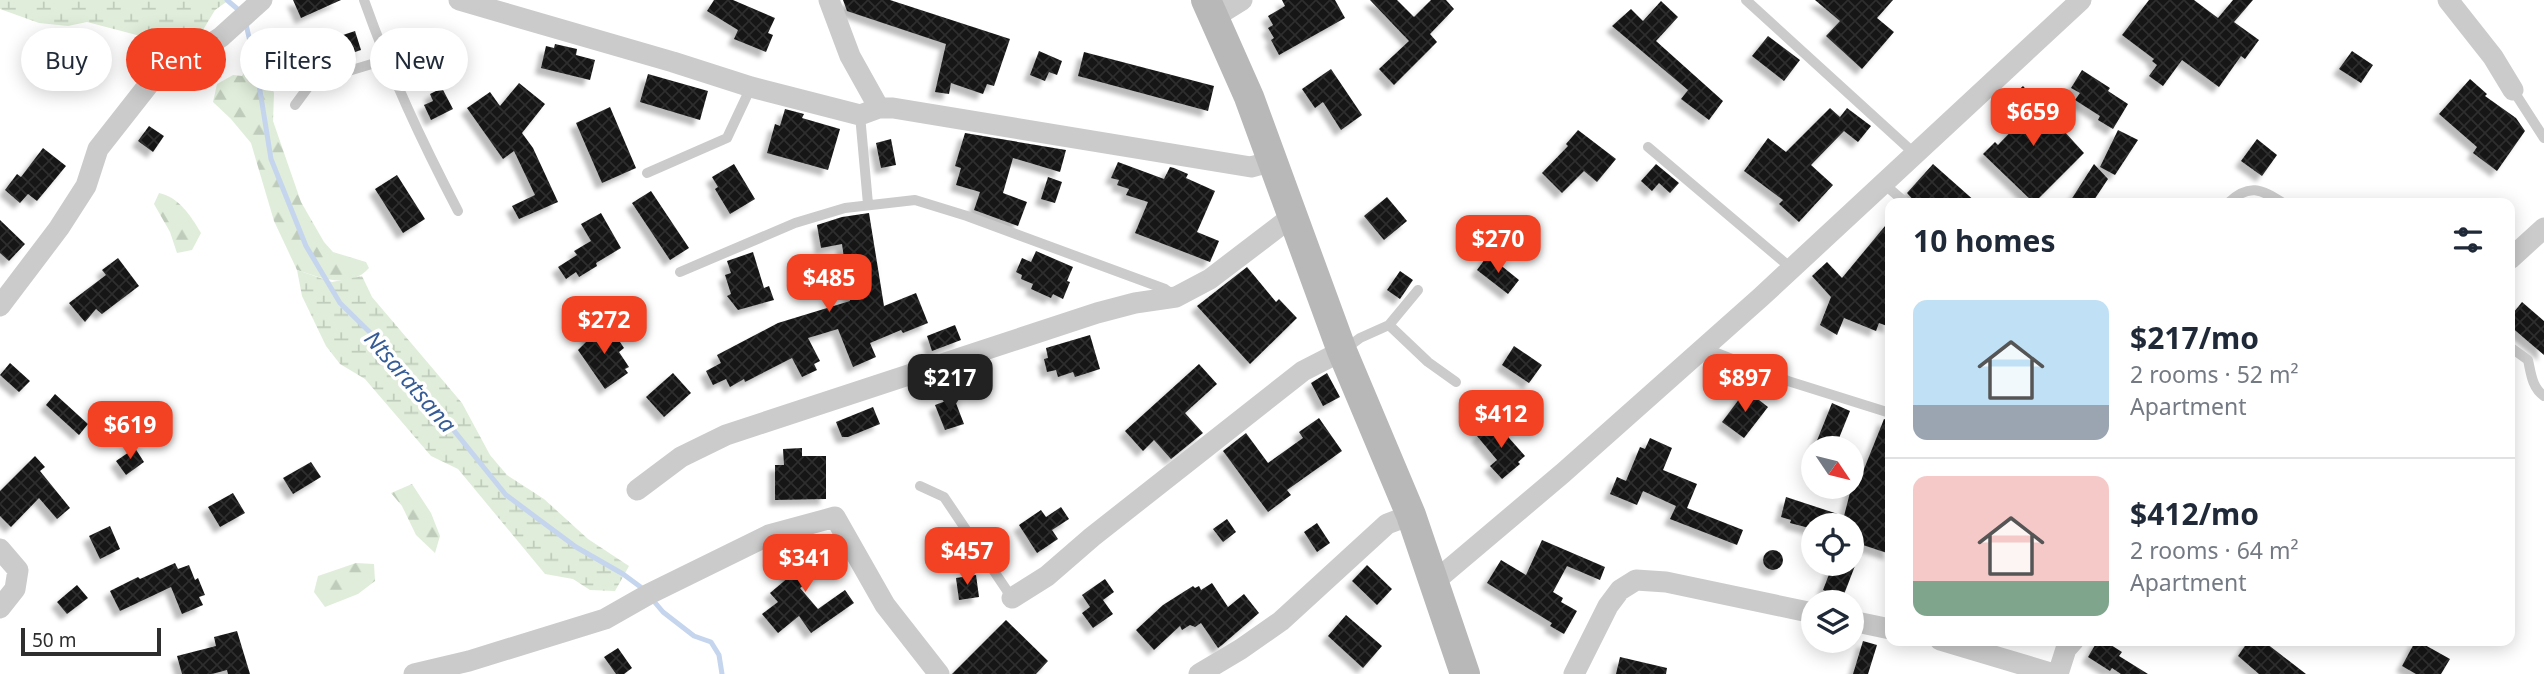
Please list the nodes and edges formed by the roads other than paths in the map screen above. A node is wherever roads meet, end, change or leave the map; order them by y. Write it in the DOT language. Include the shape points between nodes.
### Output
graph roads {
  1 [pos="262,0"];
  2 [pos="365,0"];
  3 [pos="459,0"];
  4 [pos="829,0"];
  5 [pos="1241,0"];
  6 [pos="1746,0"];
  7 [pos="2081,0"];
  8 [pos="2448,0"];
  9 [pos="1210,9"];
  10 [pos="374,28"];
  11 [pos="370,65"];
  12 [pos="751,87"];
  13 [pos="2513,90"];
  14 [pos="399,91"];
  15 [pos="295,105"];
  16 [pos="869,112"];
  17 [pos="2544,138"];
  18 [pos="1648,147"];
  19 [pos="1916,155"];
  20 [pos="1273,161"];
  21 [pos="647,173"];
  22 [pos="1884,184"];
  23 [pos="1900,198"];
  24 [pos="2233,198"];
  25 [pos="2275,198"];
  26 [pos="868,204"];
  27 [pos="458,211"];
  28 [pos="1294,215"];
  29 [pos="2544,228"];
  30 [pos="2515,254"];
  31 [pos="1791,268"];
  32 [pos="680,272"];
  33 [pos="1418,290"];
  34 [pos="1177,297"];
  35 [pos="0,306"];
  36 [pos="1389,325"];
  37 [pos="1704,348"];
  38 [pos="2515,350"];
  39 [pos="1342,351"];
  40 [pos="1456,382"];
  41 [pos="2544,396"];
  42 [pos="1885,411"];
  43 [pos="919,486"];
  44 [pos="637,490"];
  45 [pos="1411,515"];
  46 [pos="0,549"];
  47 [pos="1434,583"];
  48 [pos="1012,598"];
  49 [pos="0,608"];
  50 [pos="1801,610"];
  51 [pos="1864,624"];
  52 [pos="1885,628"];
  53 [pos="1972,646"];
  54 [pos="2069,646"];
  55 [pos="414,674"];
  56 [pos="939,674"];
  57 [pos="1199,674"];
  58 [pos="1465,674"];
  59 [pos="1574,674"];
  60 [pos="2056,674"];
  1 -- 35 [label="street" via="221,37 160,70 98,149 86,186"];
  2 -- 10 [label="lane"];
  3 -- 12 [label="street"];
  4 -- 16 [label="street"];
  5 -- 9 [label="street"];
  6 -- 19 [label="lane"];
  7 -- 19 [label="street"];
  8 -- 13 [label="street"];
  9 -- 20 [label="main road"];
  11 -- 15 [label="lane" via="309,86"];
  12 -- 16 [label="street"];
  12 -- 21 [label="lane" via="727,138"];
  13 -- 17 [label="lane"];
  14 -- 27 [label="lane"];
  16 -- 20 [label="street" via="893,108 1251,167"];
  16 -- 26 [label="lane"];
  18 -- 31 [label="lane"];
  19 -- 22 [label="street"];
  20 -- 28 [label="main road"];
  22 -- 23 [label="lane"];
  22 -- 31 [label="street"];
  24 -- 25 [label="lane" via="2262,190"];
  26 -- 32 [label="lane" via="795,223"];
  26 -- 34 [label="lane" via="915,200"];
  28 -- 34 [label="street" via="1210,279"];
  28 -- 39 [label="main road"];
  29 -- 30 [label="street"];
  31 -- 37 [label="street"];
  33 -- 36 [label="lane"];
  34 -- 44 [label="street" via="1097,313 726,435 681,457"];
  36 -- 39 [label="lane"];
  36 -- 40 [label="lane"];
  37 -- 42 [label="lane"];
  37 -- 47 [label="street"];
  38 -- 41 [label="lane" via="2528,360 2531,379"];
  39 -- 45 [label="main road"];
  39 -- 48 [label="street" via="1303,371 1047,576"];
  43 -- 48 [label="lane" via="944,497"];
  45 -- 47 [label="main road"];
  45 -- 57 [label="street" via="1387,524 1281,621"];
  46 -- 49 [label="street" via="18,570 15,589"];
  47 -- 58 [label="main road"];
  50 -- 59 [label="street" via="1636,580 1620,590 1608,606"];
  51 -- 52 [label="street"];
  53 -- 60 [label="street"];
  54 -- 60 [label="street"];
  55 -- 56 [label="street" via="605,619 769,535 835,517 885,605"];
}
